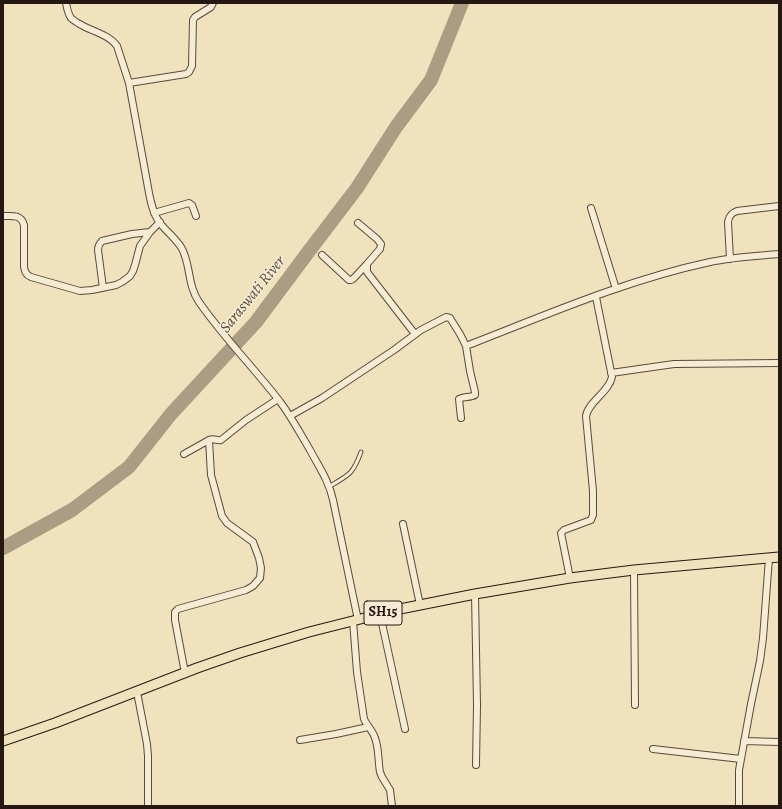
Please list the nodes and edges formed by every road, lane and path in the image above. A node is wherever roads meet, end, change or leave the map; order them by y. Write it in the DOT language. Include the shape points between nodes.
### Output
graph roads {
  1 [pos="66,3"];
  2 [pos="213,3"];
  3 [pos="129,83"];
  4 [pos="779,206"];
  5 [pos="591,208"];
  6 [pos="154,213"];
  7 [pos="3,216"];
  8 [pos="196,216"];
  9 [pos="160,222"];
  10 [pos="358,223"];
  11 [pos="150,232"];
  12 [pos="322,254"];
  13 [pos="779,254"];
  14 [pos="730,259"];
  15 [pos="366,264"];
  16 [pos="103,288"];
  17 [pos="616,289"];
  18 [pos="596,296"];
  19 [pos="415,334"];
  20 [pos="466,346"];
  21 [pos="779,363"];
  22 [pos="611,373"];
  23 [pos="278,399"];
  24 [pos="290,416"];
  25 [pos="461,418"];
  26 [pos="209,440"];
  27 [pos="361,452"];
  28 [pos="184,454"];
  29 [pos="330,486"];
  30 [pos="403,524"];
  31 [pos="774,557"];
  32 [pos="634,570"];
  33 [pos="570,578"];
  34 [pos="475,594"];
  35 [pos="420,605"];
  36 [pos="380,614"];
  37 [pos="355,620"];
  38 [pos="185,673"];
  39 [pos="137,692"];
  40 [pos="635,705"];
  41 [pos="368,727"];
  42 [pos="405,730"];
  43 [pos="300,740"];
  44 [pos="3,741"];
  45 [pos="744,741"];
  46 [pos="779,742"];
  47 [pos="653,749"];
  48 [pos="741,759"];
  49 [pos="476,765"];
  50 [pos="148,806"];
  51 [pos="392,806"];
  52 [pos="739,806"];
  1 -- 3 [label="street" via="68,12 77,23 114,42"];
  2 -- 3 [label="street" via="193,20 192,66 189,72"];
  3 -- 6 [label="street"];
  4 -- 14 [label="street" via="731,214 728,222"];
  5 -- 17 [label="street"];
  6 -- 8 [label="street" via="189,203"];
  6 -- 9 [label="street"];
  7 -- 16 [label="street" via="17,216 23,221 24,266 27,275 80,291"];
  9 -- 11 [label="street"];
  9 -- 23 [label="street" via="181,248 194,294"];
  10 -- 15 [label="street" via="381,244 380,249"];
  11 -- 16 [label="street" via="140,246 130,276 116,285"];
  11 -- 16 [label="street" via="122,236 100,243 98,250"];
  12 -- 15 [label="street" via="349,280 352,280"];
  13 -- 14 [label="street"];
  14 -- 17 [label="street" via="679,270"];
  15 -- 19 [label="street" via="366,272"];
  17 -- 18 [label="street"];
  18 -- 20 [label="street"];
  18 -- 22 [label="street"];
  19 -- 20 [label="street" via="448,317"];
  19 -- 24 [label="street" via="322,398"];
  20 -- 25 [label="street" via="475,395 459,399"];
  21 -- 22 [label="street" via="674,364"];
  22 -- 33 [label="street" via="610,383 586,416 593,515 591,520 561,533"];
  23 -- 24 [label="street"];
  23 -- 26 [label="street" via="221,440"];
  24 -- 29 [label="street"];
  26 -- 28 [label="street"];
  26 -- 38 [label="street" via="211,475 222,516 226,523 254,542 261,568 260,578 246,590 175,612"];
  27 -- 29 [label="lane" via="351,472"];
  29 -- 37 [label="street"];
  30 -- 35 [label="street"];
  31 -- 32 [label="main road, SH15"];
  31 -- 45 [label="street" via="760,661"];
  32 -- 33 [label="main road, SH15"];
  32 -- 40 [label="street"];
  33 -- 34 [label="main road, SH15"];
  34 -- 35 [label="main road, SH15"];
  34 -- 49 [label="street"];
  35 -- 36 [label="main road, SH15"];
  36 -- 37 [label="main road, SH15"];
  36 -- 42 [label="street"];
  37 -- 38 [label="main road, SH15" via="274,641"];
  37 -- 41 [label="street" via="359,687 364,719"];
  38 -- 39 [label="main road, SH15"];
  39 -- 44 [label="main road, SH15"];
  39 -- 50 [label="street" via="147,744"];
  41 -- 43 [label="street"];
  41 -- 51 [label="street" via="376,740 380,772 390,790"];
  45 -- 46 [label="street"];
  45 -- 48 [label="street"];
  47 -- 48 [label="street"];
  48 -- 52 [label="street"];
}
